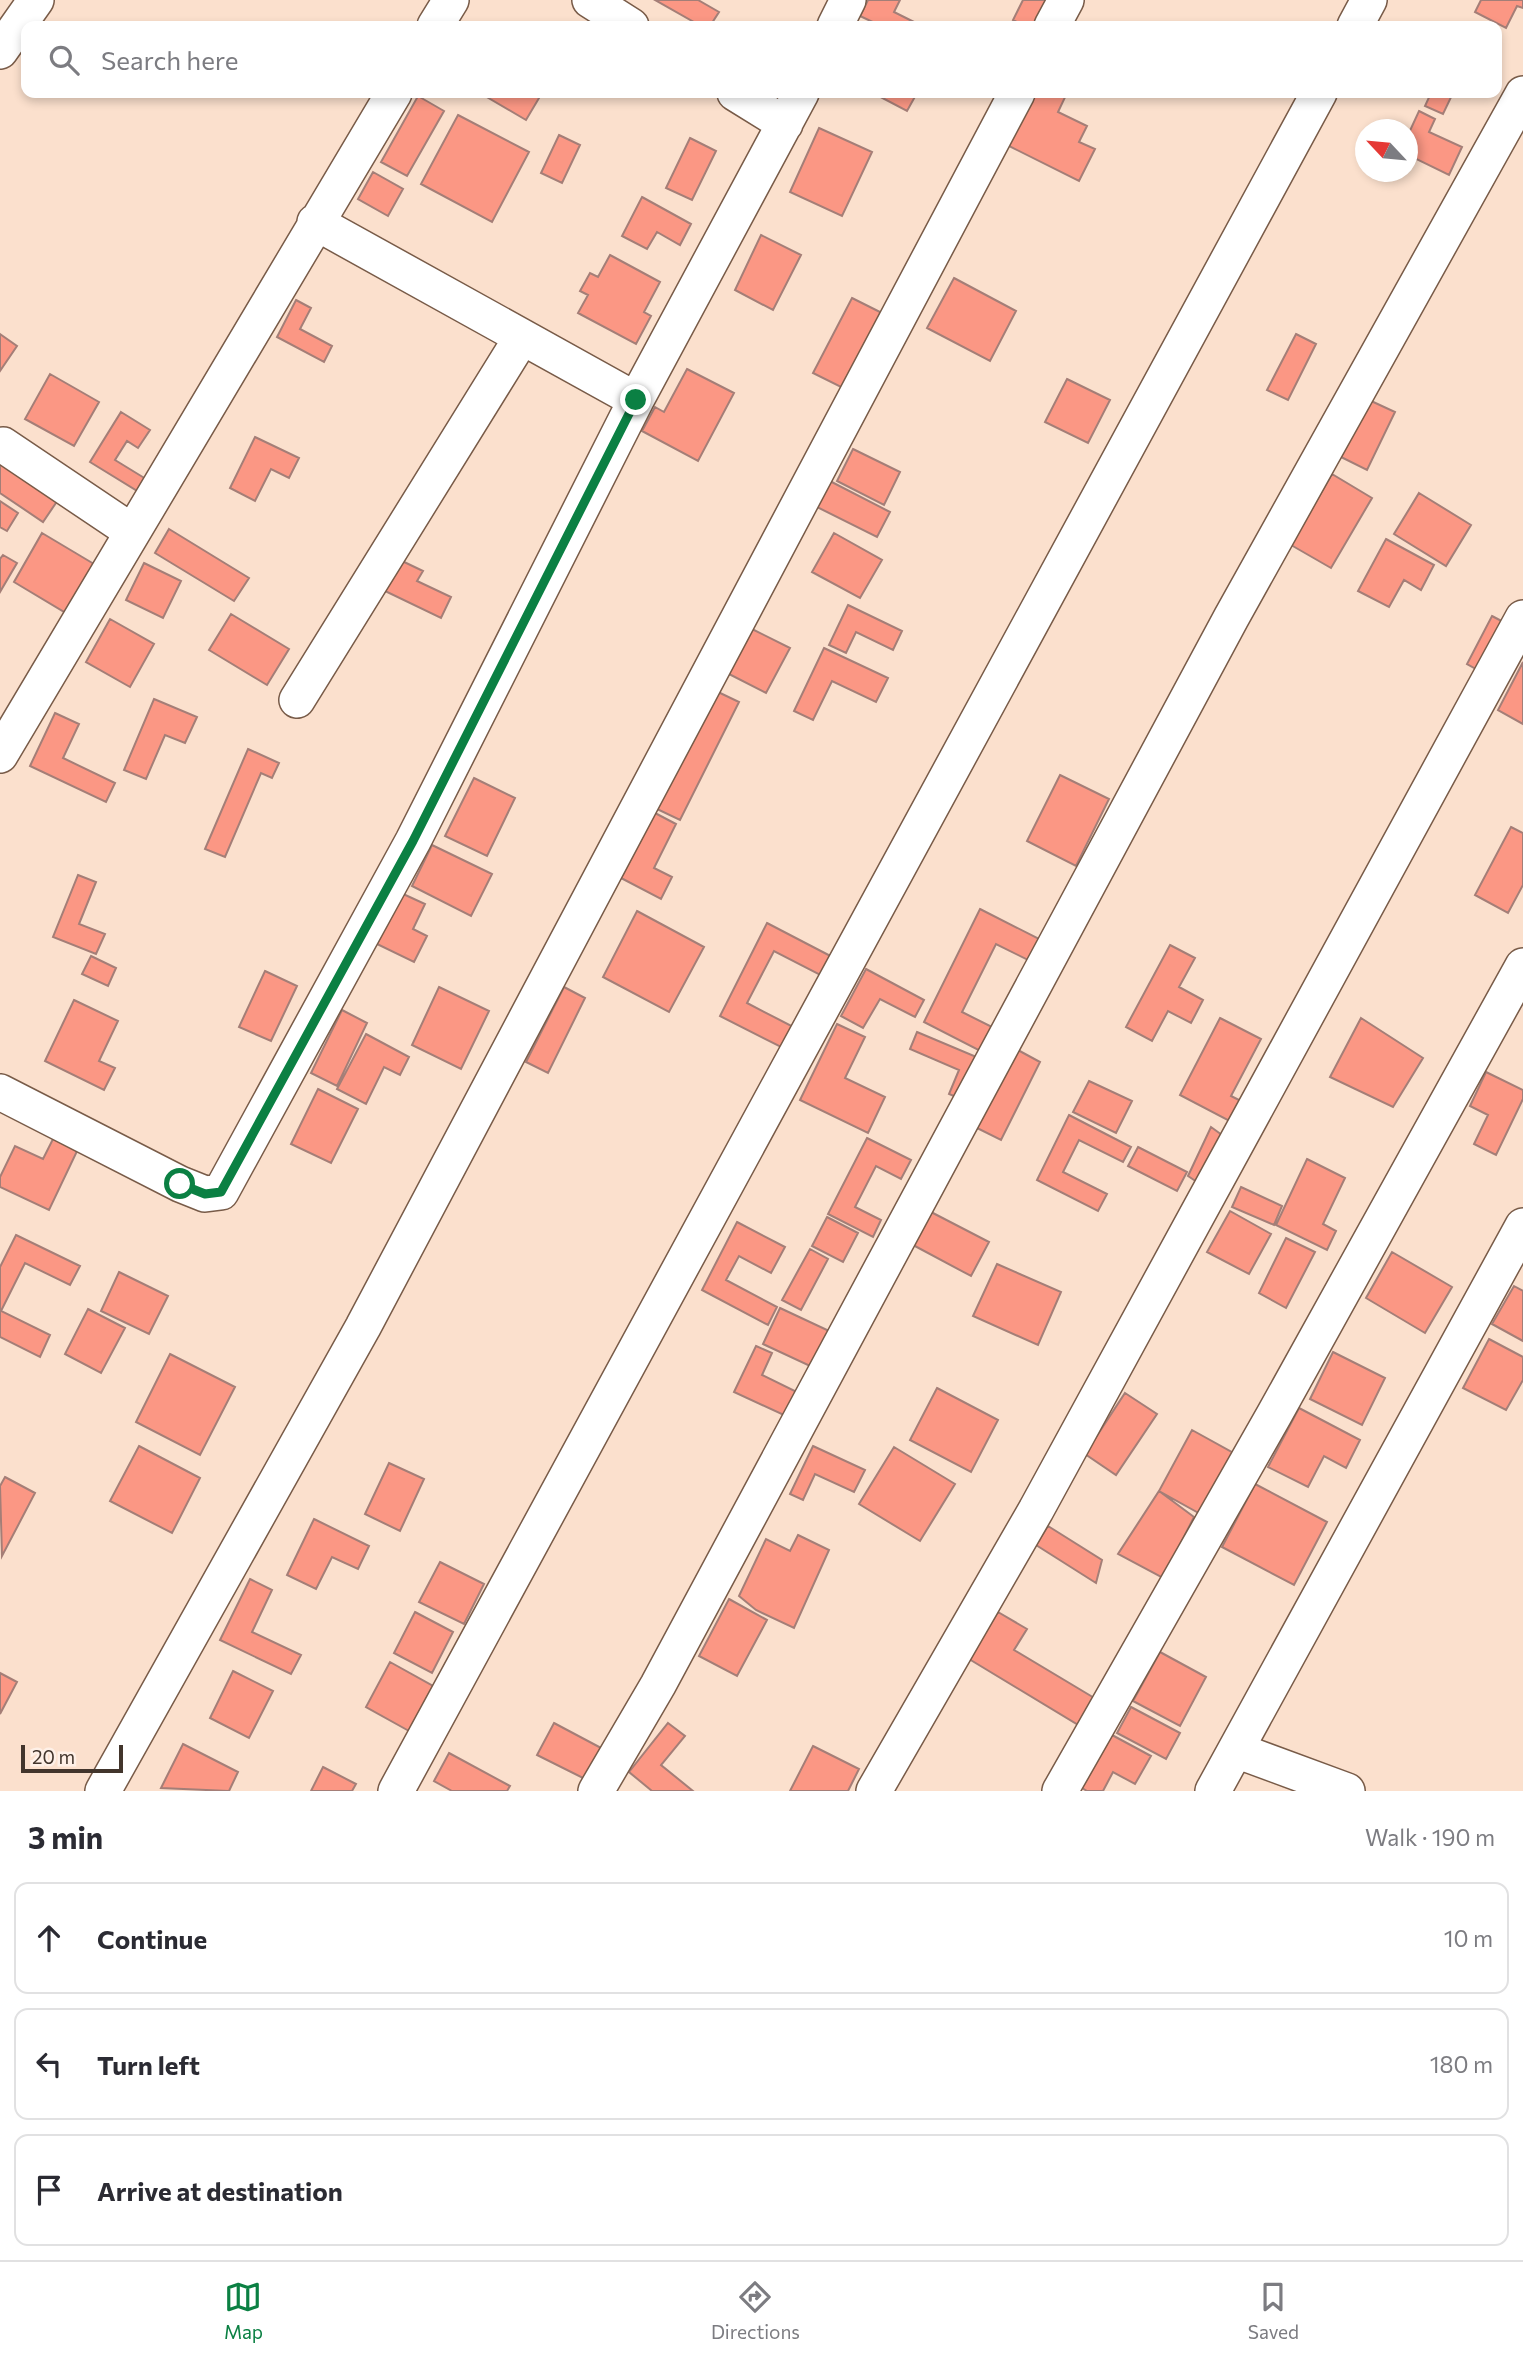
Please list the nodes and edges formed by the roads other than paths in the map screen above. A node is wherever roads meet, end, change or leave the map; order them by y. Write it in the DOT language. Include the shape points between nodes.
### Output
graph roads {
  1 [pos="36,0"];
  2 [pos="451,0"];
  3 [pos="590,0"];
  4 [pos="848,0"];
  5 [pos="1066,0"];
  6 [pos="1369,0"];
  7 [pos="21,21"];
  8 [pos="21,21"];
  9 [pos="438,21"];
  10 [pos="623,21"];
  11 [pos="838,21"];
  12 [pos="1055,21"];
  13 [pos="1358,21"];
  14 [pos="0,51"];
  15 [pos="1523,94"];
  16 [pos="391,98"];
  17 [pos="744,98"];
  18 [pos="798,98"];
  19 [pos="1014,98"];
  20 [pos="1316,98"];
  21 [pos="785,124"];
  22 [pos="315,222"];
  23 [pos="522,337"];
  24 [pos="636,400"];
  25 [pos="3,445"];
  26 [pos="131,531"];
  27 [pos="1523,618"];
  28 [pos="297,700"];
  29 [pos="10,712"];
  30 [pos="0,754"];
  31 [pos="1523,966"];
  32 [pos="0,1092"];
  33 [pos="1523,1226"];
  34 [pos="1236,1750"];
  35 [pos="103,1791"];
  36 [pos="396,1791"];
  37 [pos="596,1791"];
  38 [pos="874,1791"];
  39 [pos="1060,1791"];
  40 [pos="1213,1791"];
  41 [pos="1347,1791"];
  1 -- 8 [label="street"];
  2 -- 9 [label="street"];
  3 -- 10 [label="street"];
  4 -- 11 [label="street"];
  5 -- 12 [label="street"];
  6 -- 13 [label="street"];
  7 -- 14 [label="street"];
  15 -- 37 [label="street" via="1231,618 665,1673"];
  16 -- 22 [label="street"];
  17 -- 21 [label="street"];
  18 -- 21 [label="street"];
  19 -- 35 [label="street" via="363,1327"];
  20 -- 36 [label="street"];
  21 -- 24 [label="street"];
  22 -- 23 [label="street"];
  22 -- 26 [label="street"];
  23 -- 24 [label="street"];
  23 -- 28 [label="street"];
  24 -- 32 [label="street" via="413,841 221,1192 205,1194 180,1184"];
  25 -- 26 [label="street"];
  26 -- 29 [label="street"];
  27 -- 38 [label="street" via="1036,1510"];
  29 -- 30 [label="street"];
  31 -- 39 [label="street"];
  33 -- 34 [label="street"];
  34 -- 40 [label="street"];
  34 -- 41 [label="street"];
}
